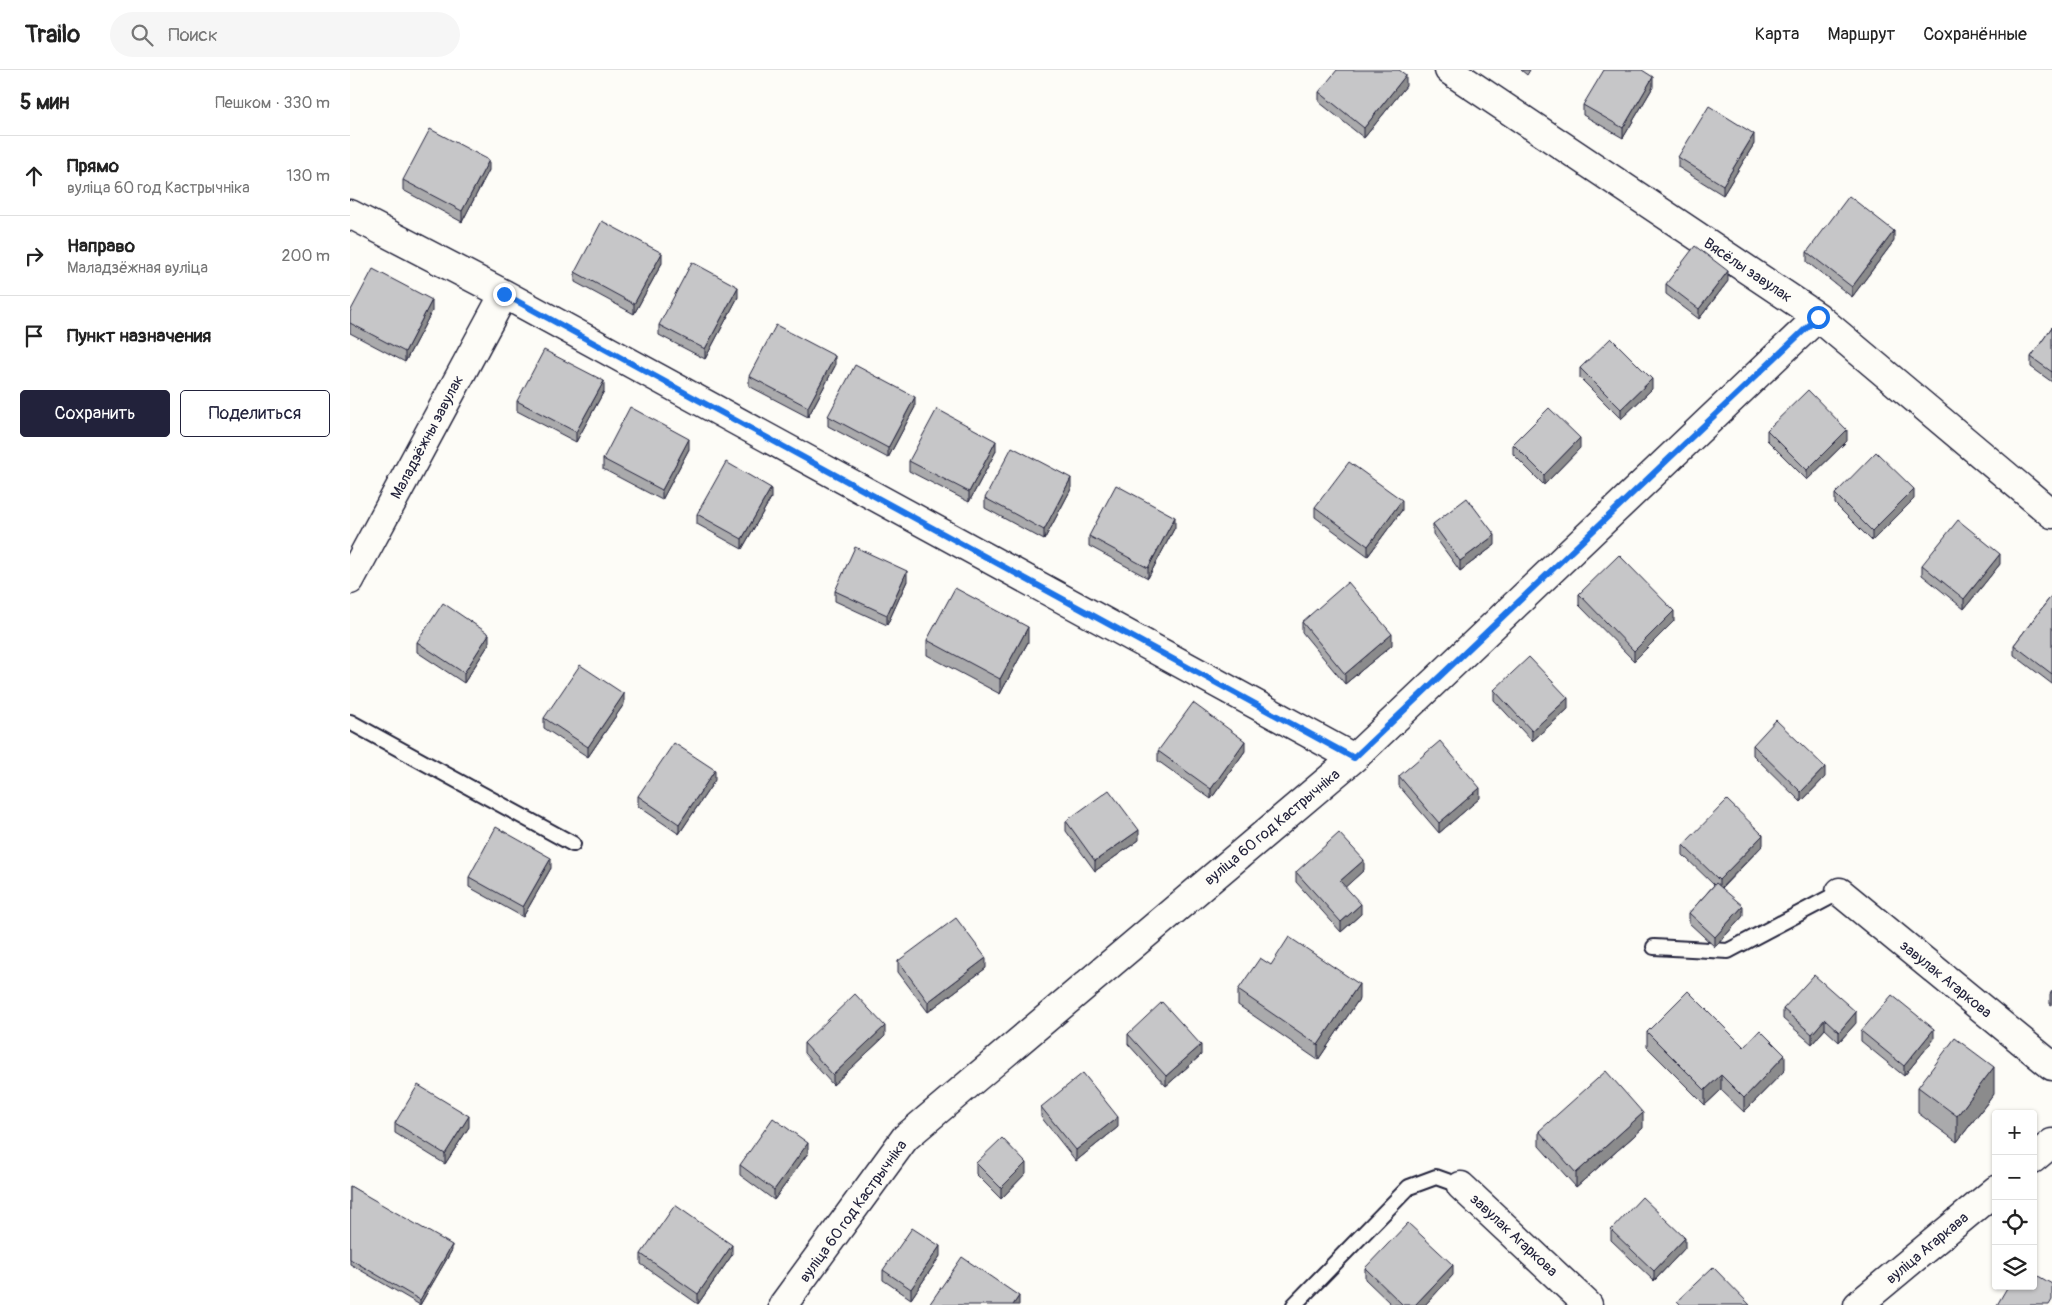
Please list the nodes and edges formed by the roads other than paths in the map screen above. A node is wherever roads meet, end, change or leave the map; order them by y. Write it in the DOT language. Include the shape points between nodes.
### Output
graph roads {
  1 [pos="1449,70"];
  2 [pos="350,214"];
  3 [pos="504,294"];
  4 [pos="1818,317"];
  5 [pos="2052,514"];
  6 [pos="350,580"];
  7 [pos="350,722"];
  8 [pos="1354,758"];
  9 [pos="573,844"];
  10 [pos="1840,892"];
  11 [pos="1654,947"];
  12 [pos="2052,1066"];
  13 [pos="2052,1143"];
  14 [pos="2037,1156"];
  15 [pos="1461,1186"];
  16 [pos="1992,1193"];
  17 [pos="784,1305"];
  18 [pos="1294,1305"];
  19 [pos="1588,1305"];
  20 [pos="1858,1305"];
  1 -- 4 [label="street, Вясёлы завулак"];
  2 -- 3 [label="street"];
  3 -- 6 [label="street, Маладзёжны завулак"];
  3 -- 8 [label="street"];
  4 -- 5 [label="street, Вясёлы завулак"];
  4 -- 8 [label="street, вуліца 60 год Кастрычніка"];
  7 -- 9 [label="lane"];
  8 -- 17 [label="street, вуліца 60 год Кастрычніка" via="905,1138"];
  10 -- 11 [label="lane" via="1728,951"];
  10 -- 12 [label="street, завулак Агаркова"];
  13 -- 14 [label="street"];
  15 -- 18 [label="lane" via="1436,1177 1410,1187"];
  15 -- 19 [label="street, завулак Агаркова"];
  16 -- 20 [label="street, вуліца Агаркава"];
}
